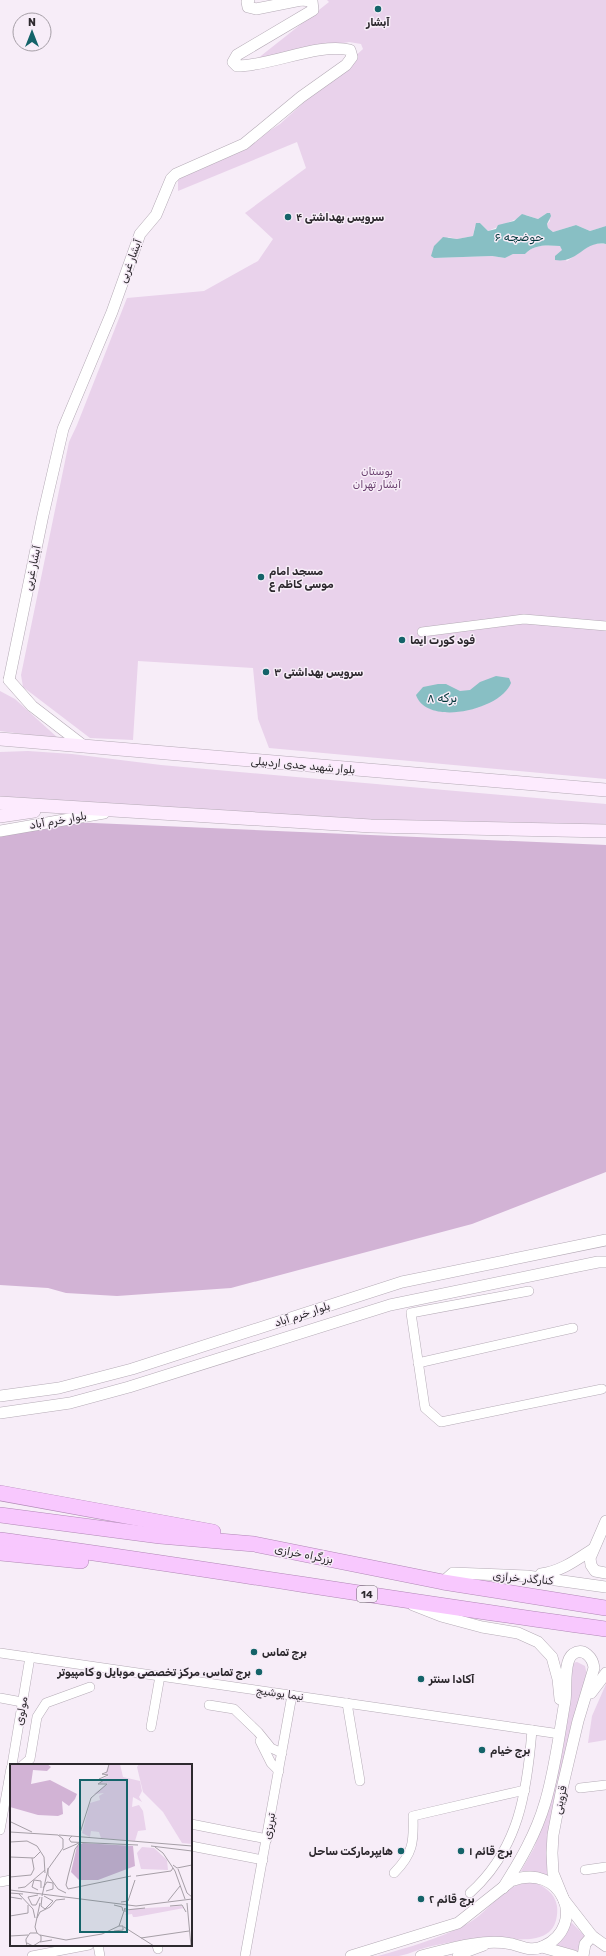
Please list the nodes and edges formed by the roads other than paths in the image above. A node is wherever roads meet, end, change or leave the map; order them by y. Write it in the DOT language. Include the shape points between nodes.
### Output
graph roads {
  1 [pos="249,0"];
  2 [pos="301,0"];
  3 [pos="606,626"];
  4 [pos="422,632"];
  5 [pos="5,681"];
  6 [pos="0,739"];
  7 [pos="84,746"];
  8 [pos="606,790"];
  9 [pos="0,803"];
  10 [pos="64,806"];
  11 [pos="116,811"];
  12 [pos="0,816"];
  13 [pos="0,831"];
  14 [pos="606,831"];
  15 [pos="606,1240"];
  16 [pos="606,1262"];
  17 [pos="476,1287"];
  18 [pos="529,1291"];
  19 [pos="478,1300"];
  20 [pos="409,1301"];
  21 [pos="411,1313"];
  22 [pos="573,1328"];
  23 [pos="418,1363"];
  24 [pos="605,1389"];
  25 [pos="0,1396"];
  26 [pos="0,1413"];
  27 [pos="0,1492"];
  28 [pos="0,1515"];
  29 [pos="606,1521"];
  30 [pos="0,1540"];
  31 [pos="254,1544"];
  32 [pos="593,1549"];
  33 [pos="0,1553"];
  34 [pos="127,1557"];
  35 [pos="606,1573"];
  36 [pos="527,1576"];
  37 [pos="442,1582"];
  38 [pos="606,1587"];
  39 [pos="394,1598"];
  40 [pos="606,1608"];
  41 [pos="606,1629"];
  42 [pos="0,1653"];
  43 [pos="30,1657"];
  44 [pos="606,1673"];
  45 [pos="160,1676"];
  46 [pos="90,1687"];
  47 [pos="292,1695"];
  48 [pos="0,1698"];
  49 [pos="586,1700"];
  50 [pos="22,1702"];
  51 [pos="347,1703"];
  52 [pos="209,1706"];
  53 [pos="562,1716"];
  54 [pos="151,1727"];
  55 [pos="253,1727"];
  56 [pos="532,1730"];
  57 [pos="560,1734"];
  58 [pos="282,1753"];
  59 [pos="12,1764"];
  60 [pos="24,1764"];
  61 [pos="279,1771"];
  62 [pos="10,1776"];
  63 [pos="360,1781"];
  64 [pos="606,1785"];
  65 [pos="6,1787"];
  66 [pos="580,1788"];
  67 [pos="525,1790"];
  68 [pos="5,1809"];
  69 [pos="192,1824"];
  70 [pos="0,1830"];
  71 [pos="267,1839"];
  72 [pos="192,1846"];
  73 [pos="263,1860"];
  74 [pos="606,1867"];
  75 [pos="585,1870"];
  76 [pos="394,1873"];
  77 [pos="10,1880"];
  78 [pos="0,1882"];
  79 [pos="503,1888"];
  80 [pos="470,1893"];
  81 [pos="564,1900"];
  82 [pos="592,1936"];
  83 [pos="492,1943"];
  84 [pos="84,1946"];
  85 [pos="98,1946"];
  86 [pos="606,1946"];
  87 [pos="542,1947"];
  88 [pos="44,1955"];
  89 [pos="32,1956"];
  90 [pos="100,1956"];
  91 [pos="245,1956"];
  92 [pos="351,1956"];
  93 [pos="421,1956"];
  94 [pos="458,1956"];
  95 [pos="574,1956"];
  96 [pos="583,1956"];
  1 -- 2 [label="street, آبشار غربی" via="248,7 256,9"];
  2 -- 5 [label="street, آبشار غربی" via="312,1 313,10 237,55 233,62 237,66 252,66 325,49 340,48 350,50 352,57 346,65 301,97 244,144 176,174 171,179 156,215 140,234 112,312 63,429"];
  3 -- 4 [label="street" via="524,619"];
  5 -- 7 [label="street" via="32,706"];
  6 -- 7 [label="main road, بلوار شهید جدی اردبیلی"];
  7 -- 8 [label="main road, بلوار شهید جدی اردبیلی"];
  9 -- 10 [label="main road"];
  10 -- 11 [label="main road"];
  10 -- 12 [label="main road"];
  11 -- 13 [label="street, بلوار خرم آباد"];
  11 -- 14 [label="main road" via="371,826"];
  15 -- 25 [label="street, بلوار خرم آباد" via="402,1282 132,1369 59,1388"];
  16 -- 17 [label="street, بلوار خرم آباد"];
  17 -- 19 [label="street"];
  17 -- 20 [label="street, بلوار خرم آباد"];
  18 -- 19 [label="street"];
  19 -- 21 [label="street"];
  20 -- 21 [label="street"];
  20 -- 26 [label="street, بلوار خرم آباد" via="382,1307 129,1388 70,1402"];
  21 -- 23 [label="street"];
  22 -- 23 [label="street"];
  23 -- 24 [label="street" via="425,1408 441,1422"];
  27 -- 31 [label="highway" via="208,1531"];
  28 -- 31 [label="highway, بزرگراه خرازی" via="160,1536"];
  29 -- 32 [label="street"];
  30 -- 34 [label="highway, 14"];
  31 -- 37 [label="highway, بزرگراه خرازی"];
  32 -- 35 [label="street" via="591,1565 595,1571"];
  32 -- 36 [label="street" via="555,1572"];
  33 -- 34 [label="highway" via="96,1562"];
  34 -- 39 [label="highway, 14"];
  36 -- 37 [label="street, کنارگذر خرازی" via="453,1573"];
  36 -- 38 [label="street, کنارگذر خرازی"];
  37 -- 40 [label="highway, بزرگراه خرازی"];
  39 -- 41 [label="highway, 14"];
  39 -- 53 [label="street" via="441,1616 518,1633 538,1642 552,1657 558,1679"];
  42 -- 43 [label="street, نیما یوشیج"];
  43 -- 45 [label="street, نیما یوشیج"];
  43 -- 50 [label="street, مولوی"];
  44 -- 49 [label="street"];
  45 -- 47 [label="street, نیما یوشیج"];
  45 -- 54 [label="street"];
  46 -- 60 [label="street" via="46,1703 37,1717 30,1760"];
  47 -- 51 [label="street, نیما یوشیج"];
  47 -- 58 [label="street, تبریزی"];
  48 -- 50 [label="street"];
  49 -- 53 [label="street" via="594,1663 586,1653 576,1653 567,1663 567,1693"];
  49 -- 81 [label="street, قزوینی" via="578,1721 553,1835 553,1873"];
  50 -- 59 [label="street, مولوی"];
  51 -- 56 [label="street, نیما یوشیج"];
  51 -- 63 [label="street"];
  52 -- 55 [label="street" via="234,1709"];
  53 -- 57 [label="street, قزوینی"];
  55 -- 58 [label="street" via="271,1748"];
  55 -- 61 [label="street" via="271,1764"];
  56 -- 57 [label="street, نیما یوشیج"];
  56 -- 67 [label="street"];
  57 -- 79 [label="street, قزوینی" via="545,1803 524,1853"];
  58 -- 61 [label="street, تبریزی"];
  61 -- 71 [label="street, تبریزی"];
  62 -- 65 [label="street"];
  64 -- 66 [label="street"];
  65 -- 68 [label="street"];
  67 -- 76 [label="street" via="413,1816 414,1835 411,1852 404,1864"];
  67 -- 80 [label="street" via="516,1824 498,1862"];
  68 -- 70 [label="street"];
  69 -- 71 [label="street"];
  71 -- 73 [label="street, تبریزی"];
  72 -- 73 [label="street"];
  73 -- 91 [label="street, تبریزی"];
  74 -- 75 [label="street"];
  77 -- 78 [label="street"];
  79 -- 81 [label="street" via="516,1879 532,1876 551,1883 559,1890"];
  79 -- 92 [label="street" via="458,1923"];
  81 -- 82 [label="street"];
  81 -- 87 [label="street" via="566,1911 563,1928 552,1942"];
  82 -- 86 [label="street"];
  82 -- 96 [label="street" via="585,1944"];
  83 -- 87 [label="street" via="532,1949"];
  83 -- 93 [label="street" via="463,1946"];
  83 -- 94 [label="street"];
  84 -- 88 [label="street"];
  85 -- 90 [label="street"];
  87 -- 95 [label="street"];
  88 -- 89 [label="street"];
}
